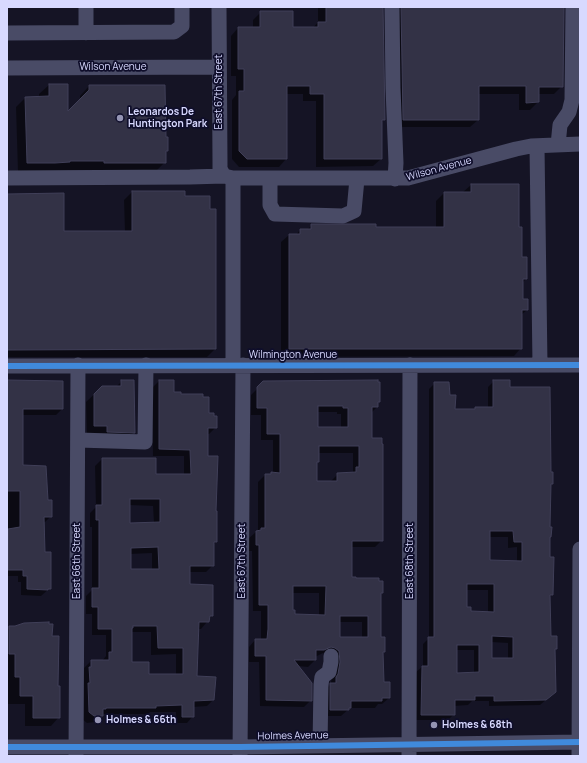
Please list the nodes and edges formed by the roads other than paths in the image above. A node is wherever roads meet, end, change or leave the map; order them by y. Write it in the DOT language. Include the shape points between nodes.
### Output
graph roads {
  1 [pos="86,7"];
  2 [pos="182,7"];
  3 [pos="219,7"];
  4 [pos="392,7"];
  5 [pos="573,7"];
  6 [pos="7,33"];
  7 [pos="86,33"];
  8 [pos="219,67"];
  9 [pos="7,68"];
  10 [pos="580,144"];
  11 [pos="558,145"];
  12 [pos="537,146"];
  13 [pos="229,177"];
  14 [pos="7,178"];
  15 [pos="270,178"];
  16 [pos="357,179"];
  17 [pos="395,179"];
  18 [pos="78,365"];
  19 [pos="146,365"];
  20 [pos="238,365"];
  21 [pos="410,365"];
  22 [pos="540,365"];
  23 [pos="580,365"];
  24 [pos="7,366"];
  25 [pos="78,440"];
  26 [pos="580,549"];
  27 [pos="331,656"];
  28 [pos="320,745"];
  29 [pos="580,746"];
  30 [pos="7,747"];
  31 [pos="409,750"];
  32 [pos="240,751"];
  33 [pos="76,752"];
  1 -- 7 [label="street"];
  2 -- 7 [label="street" via="182,26 174,32"];
  3 -- 8 [label="street, East 67th Street"];
  4 -- 17 [label="street"];
  5 -- 11 [label="street" via="572,100 569,112 560,125"];
  6 -- 7 [label="street"];
  8 -- 9 [label="street, Wilson Avenue"];
  8 -- 13 [label="street, East 67th Street" via="220,169"];
  10 -- 11 [label="street, Wilson Avenue"];
  11 -- 12 [label="street, Wilson Avenue"];
  12 -- 17 [label="street, Wilson Avenue" via="499,152 408,178"];
  12 -- 22 [label="street"];
  13 -- 14 [label="street, Wilson Avenue"];
  13 -- 15 [label="street, Wilson Avenue"];
  13 -- 20 [label="street, East 67th Street"];
  15 -- 16 [label="street, Wilson Avenue"];
  15 -- 16 [label="street" via="270,205 275,214 343,216 354,211"];
  16 -- 17 [label="street, Wilson Avenue"];
  18 -- 19 [label="street, Wilmington Avenue"];
  18 -- 24 [label="street, Wilmington Avenue"];
  18 -- 25 [label="street, East 66th Street"];
  19 -- 20 [label="street, Wilmington Avenue"];
  19 -- 25 [label="street" via="145,442"];
  20 -- 21 [label="street, Wilmington Avenue"];
  20 -- 32 [label="street, East 67th Street"];
  21 -- 22 [label="street, Wilmington Avenue"];
  21 -- 31 [label="street, East 68th Street"];
  22 -- 23 [label="street, Wilmington Avenue"];
  25 -- 33 [label="street, East 66th Street"];
  26 -- 29 [label="street"];
  27 -- 28 [label="street" via="329,672 322,677 321,685"];
  28 -- 31 [label="street, Holmes Avenue"];
  28 -- 32 [label="street, Holmes Avenue"];
  29 -- 31 [label="street, Holmes Avenue"];
  30 -- 33 [label="street, Holmes Avenue"];
  32 -- 33 [label="street, Holmes Avenue"];
}
